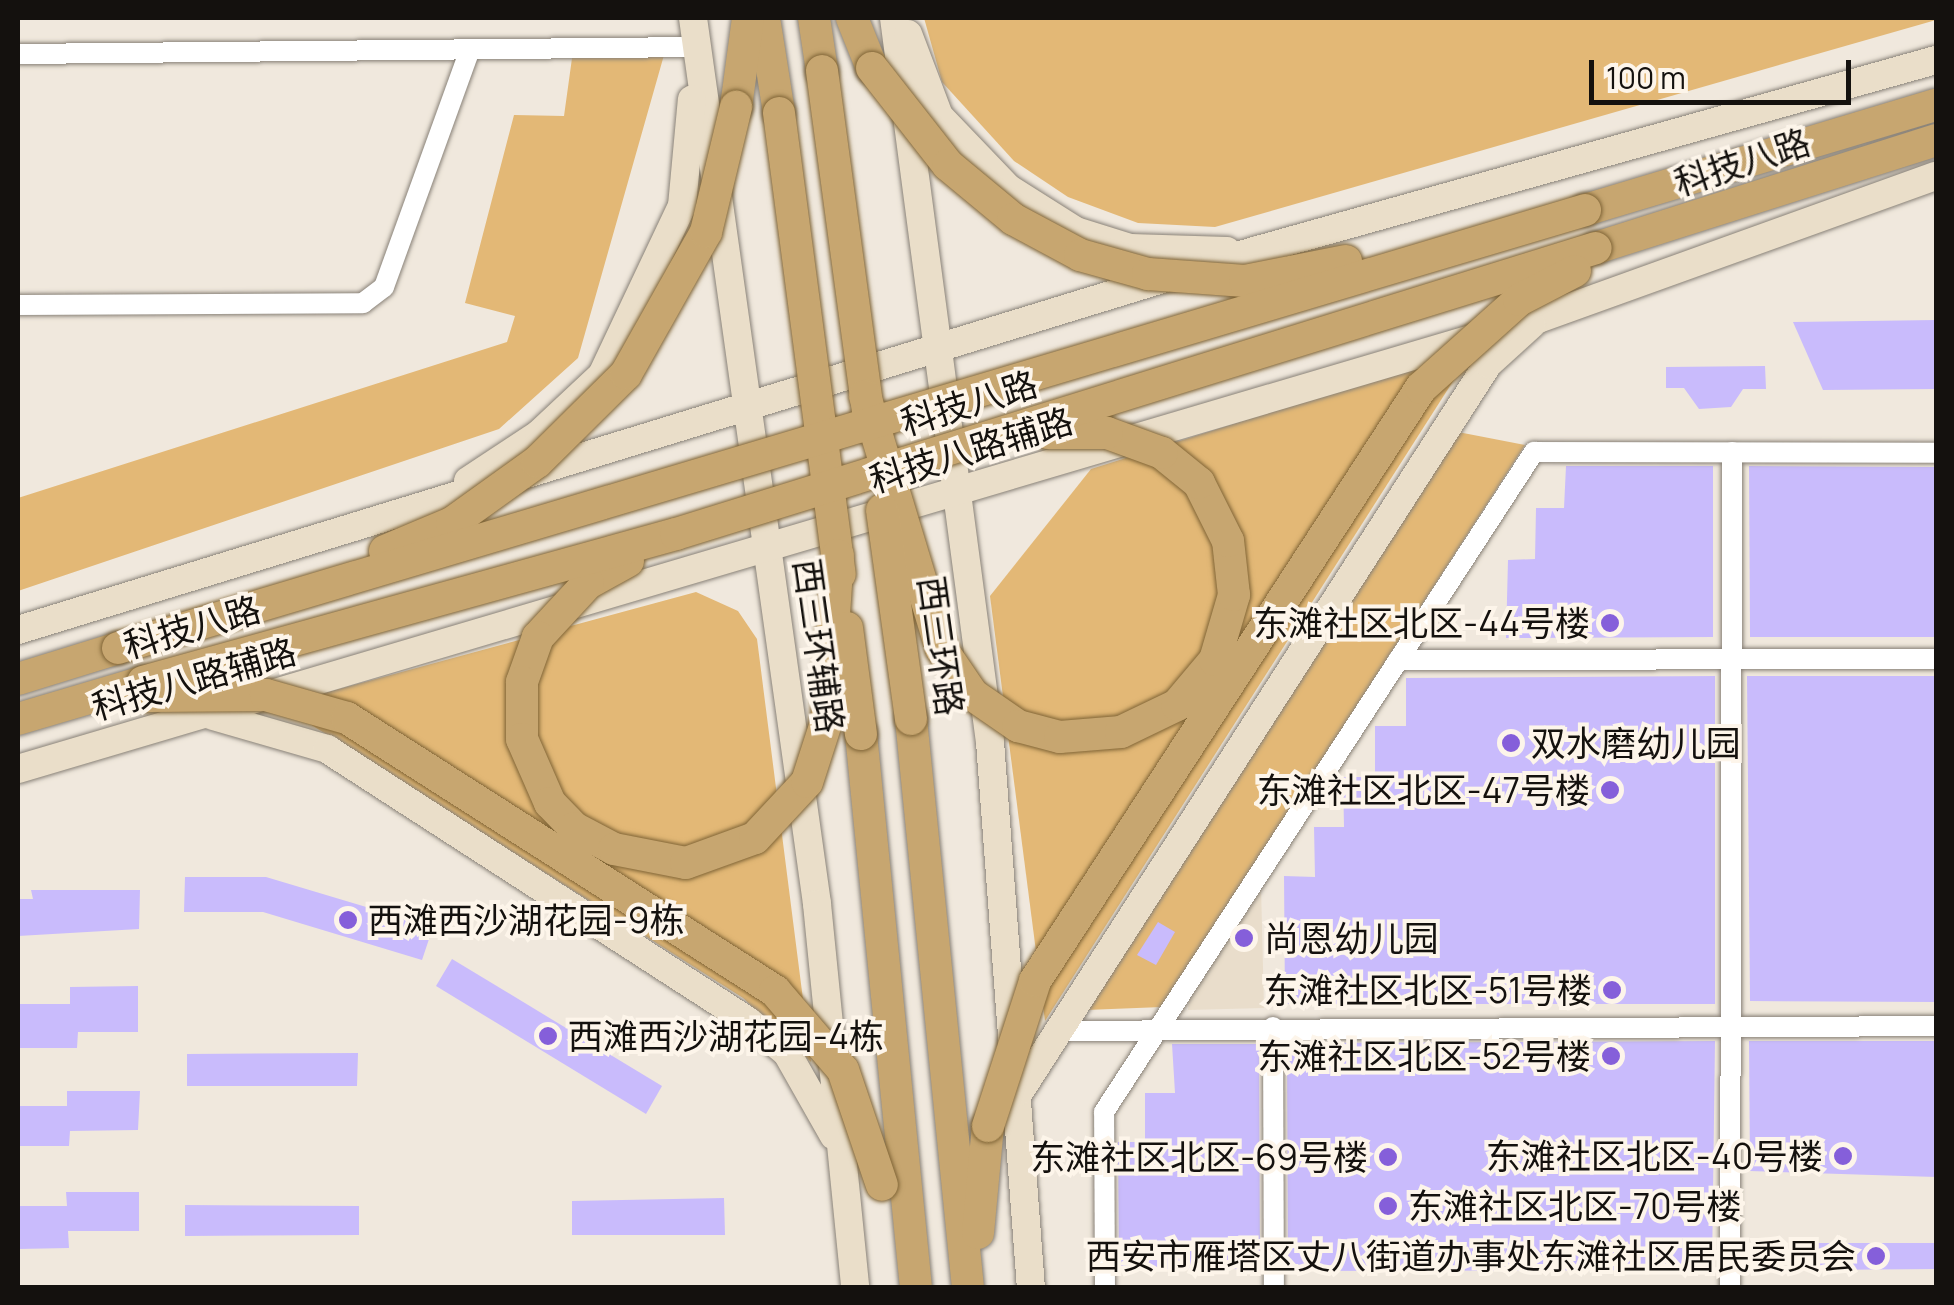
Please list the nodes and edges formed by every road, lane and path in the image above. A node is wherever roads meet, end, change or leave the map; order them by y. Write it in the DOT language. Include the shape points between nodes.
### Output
graph roads {
  1 [pos="693,18"];
  2 [pos="748,18"];
  3 [pos="764,18"];
  4 [pos="814,18"];
  5 [pos="852,18"];
  6 [pos="894,18"];
  7 [pos="902,18"];
  8 [pos="697,47"];
  9 [pos="470,50"];
  10 [pos="18,54"];
  11 [pos="1936,60"];
  12 [pos="1936,105"];
  13 [pos="1936,140"];
  14 [pos="1936,176"];
  15 [pos="1513,232"];
  16 [pos="1254,252"];
  17 [pos="1597,254"];
  18 [pos="18,305"];
  19 [pos="1538,319"];
  20 [pos="934,347"];
  21 [pos="866,396"];
  22 [pos="744,411"];
  23 [pos="976,443"];
  24 [pos="1732,452"];
  25 [pos="1936,453"];
  26 [pos="953,495"];
  27 [pos="446,496"];
  28 [pos="676,534"];
  29 [pos="768,550"];
  30 [pos="838,555"];
  31 [pos="18,630"];
  32 [pos="118,648"];
  33 [pos="1732,658"];
  34 [pos="1936,659"];
  35 [pos="1398,660"];
  36 [pos="18,679"];
  37 [pos="144,689"];
  38 [pos="206,715"];
  39 [pos="27,716"];
  40 [pos="18,769"];
  41 [pos="1732,1026"];
  42 [pos="1936,1026"];
  43 [pos="1162,1028"];
  44 [pos="1273,1028"];
  45 [pos="1054,1031"];
  46 [pos="1020,1091"];
  47 [pos="848,1170"];
  48 [pos="855,1288"];
  49 [pos="903,1288"];
  50 [pos="916,1288"];
  51 [pos="971,1288"];
  52 [pos="1031,1288"];
  53 [pos="1105,1288"];
  54 [pos="1274,1288"];
  55 [pos="1730,1288"];
  1 -- 8 [label="main road, 西三环辅路"];
  2 -- 32 [label="highway, bridge" via="736,106 706,232 656,333 536,462 410,542"];
  3 -- 30 [label="highway, bridge"];
  4 -- 21 [label="highway, 西三环路, bridge"];
  5 -- 15 [label="highway, bridge" via="902,116 1012,219 1080,255 1148,274 1245,281 1431,240"];
  6 -- 20 [label="main road"];
  7 -- 16 [label="main road" via="939,116 1008,188 1076,231 1130,248"];
  8 -- 9 [label="street"];
  8 -- 22 [label="main road, 西三环辅路"];
  8 -- 27 [label="main road" via="682,206 602,375 539,434"];
  9 -- 10 [label="street"];
  9 -- 18 [label="street" via="384,287 363,303"];
  11 -- 16 [label="main road"];
  12 -- 15 [label="highway, 科技八路, bridge"];
  13 -- 17 [label="highway, 科技八路"];
  14 -- 19 [label="main road, 科技八路辅路"];
  15 -- 32 [label="highway, 科技八路, bridge"];
  16 -- 20 [label="main road"];
  17 -- 23 [label="highway, 科技八路, bridge"];
  17 -- 51 [label="highway, bridge" via="1519,300 1421,388 1035,981 988,1126"];
  19 -- 26 [label="main road, 科技八路辅路"];
  19 -- 45 [label="main road" via="1488,364"];
  20 -- 22 [label="main road"];
  20 -- 26 [label="main road"];
  21 -- 23 [label="highway, bridge" via="941,648 973,695 1018,726 1060,737 1121,732 1177,705 1215,660 1234,595 1228,541 1200,483 1162,453 1107,433"];
  21 -- 51 [label="highway, 西三环路, bridge" via="911,719"];
  22 -- 27 [label="main road"];
  22 -- 29 [label="main road, 西三环辅路"];
  23 -- 28 [label="highway, 科技八路, bridge"];
  24 -- 25 [label="street"];
  24 -- 33 [label="street"];
  24 -- 35 [label="street" via="1534,452"];
  26 -- 29 [label="main road, 科技八路辅路"];
  26 -- 46 [label="main road" via="990,742"];
  27 -- 31 [label="main road"];
  28 -- 30 [label="highway, bridge" via="588,584 551,618 528,659 518,710 550,803 574,828 651,859 686,863 755,838 807,782 827,720"];
  28 -- 37 [label="highway, 科技八路, bridge"];
  29 -- 38 [label="main road, 科技八路辅路"];
  29 -- 47 [label="main road, 西三环辅路"];
  30 -- 50 [label="highway, bridge"];
  32 -- 36 [label="highway, 科技八路"];
  33 -- 34 [label="street"];
  33 -- 35 [label="street"];
  33 -- 41 [label="street"];
  35 -- 43 [label="street"];
  37 -- 39 [label="highway"];
  37 -- 49 [label="highway, bridge" via="266,695 347,718 776,991 844,1070 882,1184"];
  38 -- 40 [label="main road, 科技八路辅路"];
  38 -- 47 [label="main road" via="327,749 748,1021 786,1052 821,1102"];
  41 -- 42 [label="street"];
  41 -- 44 [label="street"];
  41 -- 55 [label="street"];
  43 -- 44 [label="street"];
  43 -- 45 [label="street"];
  43 -- 53 [label="street" via="1104,1112"];
  44 -- 54 [label="street"];
  45 -- 46 [label="main road"];
  46 -- 52 [label="main road"];
  47 -- 48 [label="main road, 西三环辅路"];
}
